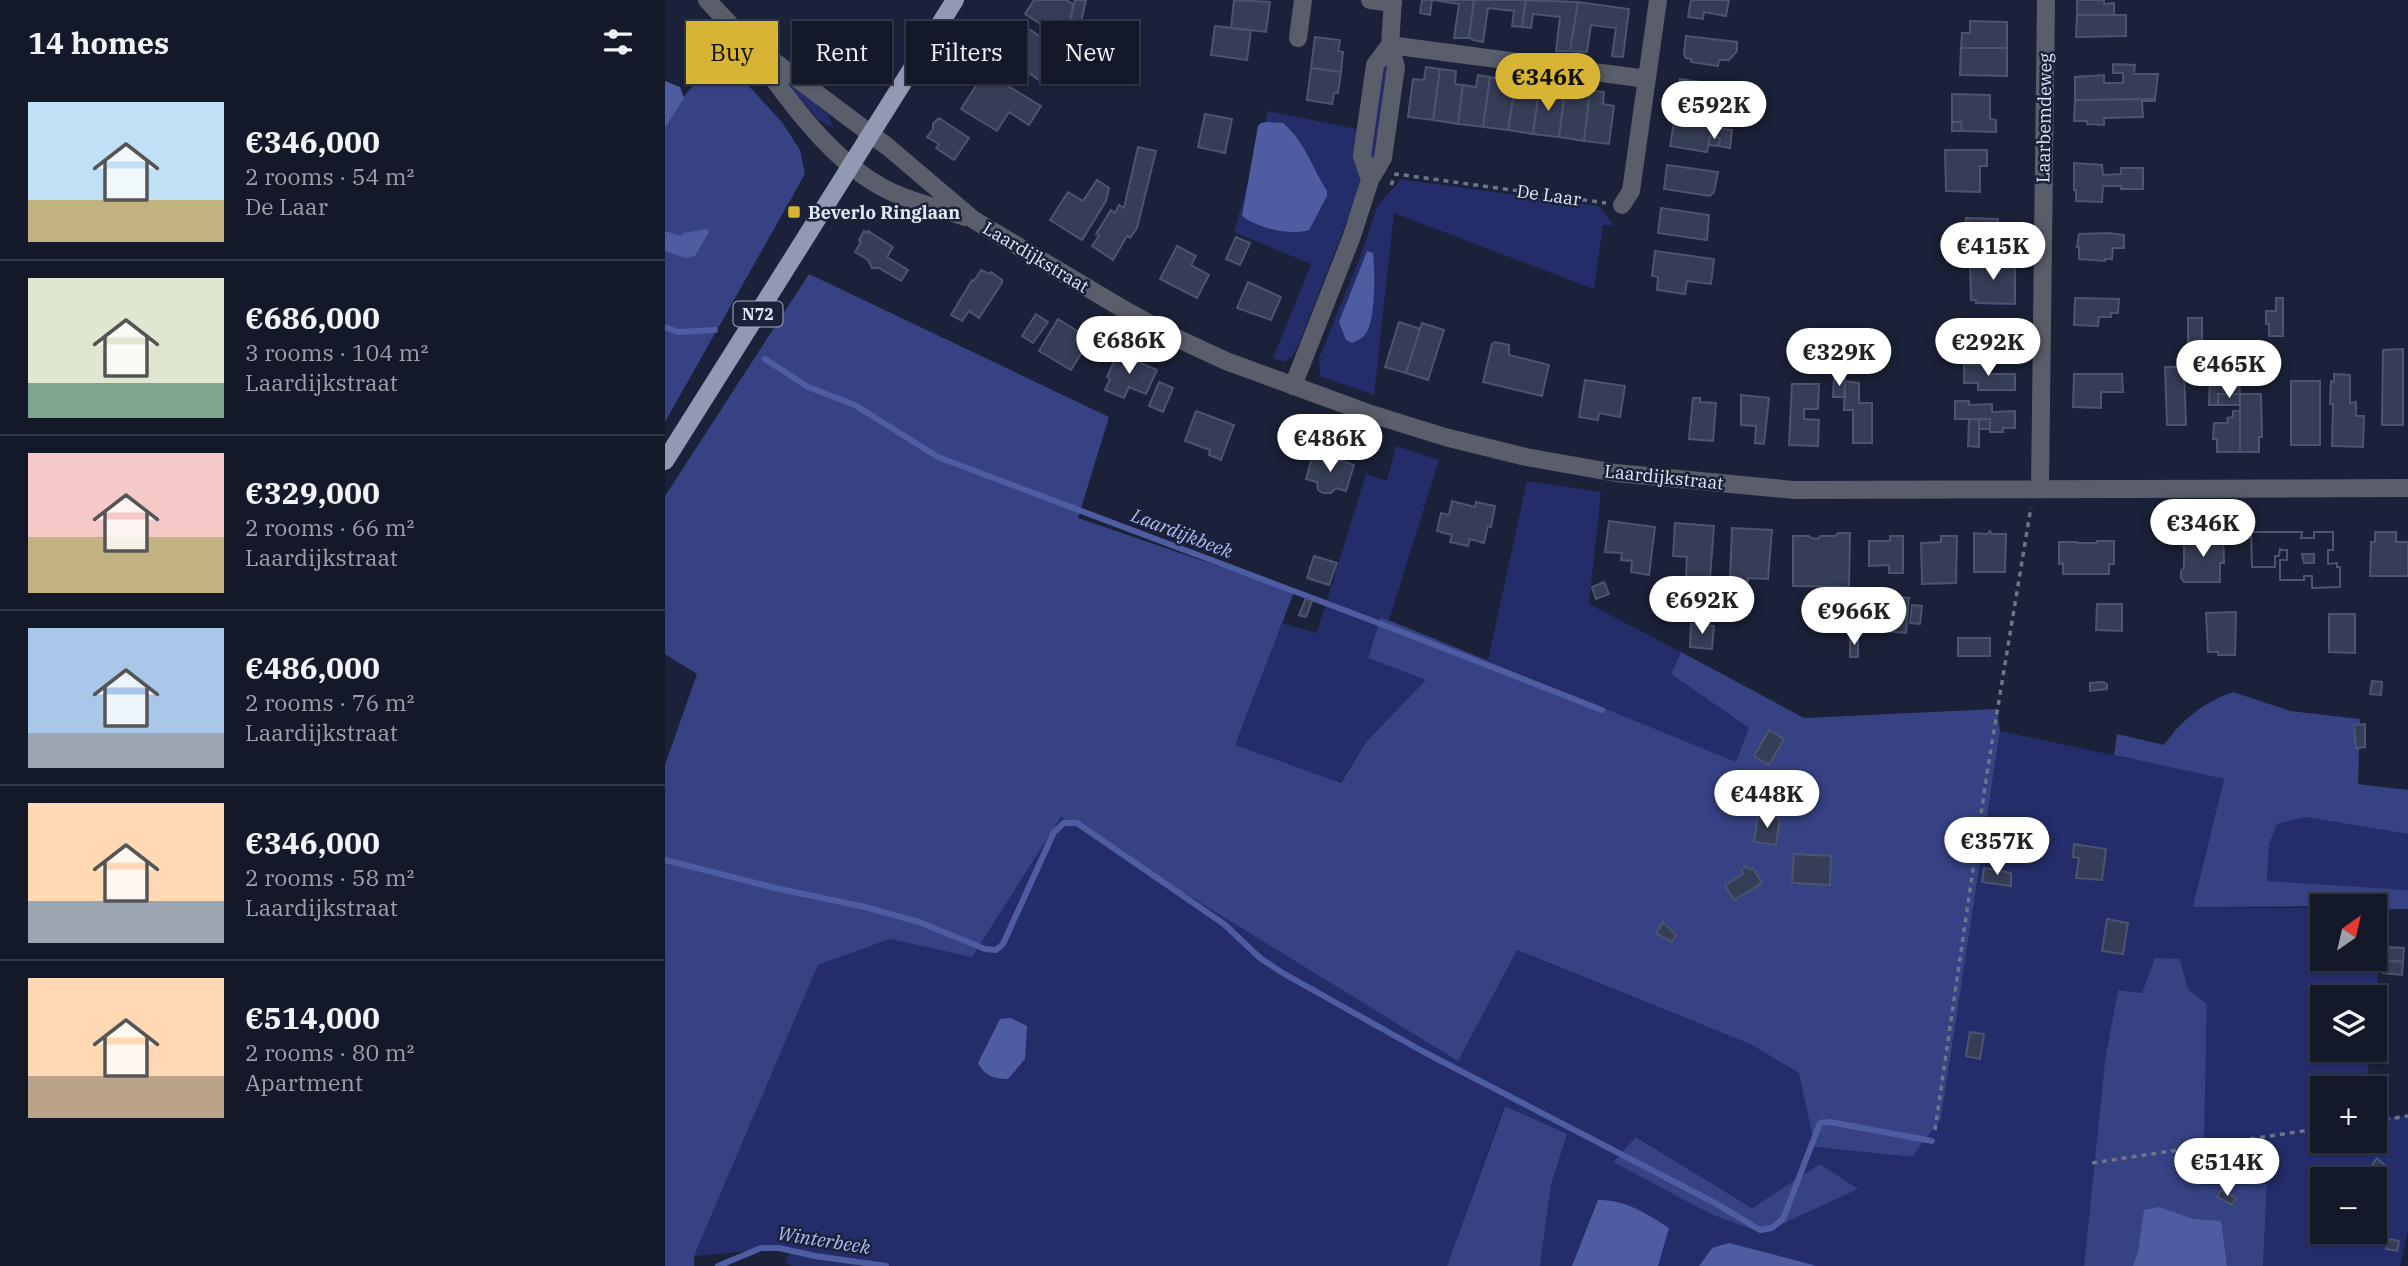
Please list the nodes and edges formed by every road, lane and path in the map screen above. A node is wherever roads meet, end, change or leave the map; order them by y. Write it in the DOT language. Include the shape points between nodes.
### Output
graph roads {
  1 [pos="707,0"];
  2 [pos="955,0"];
  3 [pos="1303,0"];
  4 [pos="1370,0"];
  5 [pos="1658,0"];
  6 [pos="2046,0"];
  7 [pos="1393,2"];
  8 [pos="727,21"];
  9 [pos="1298,38"];
  10 [pos="1390,45"];
  11 [pos="778,64"];
  12 [pos="1647,79"];
  13 [pos="777,84"];
  14 [pos="871,134"];
  15 [pos="850,166"];
  16 [pos="1622,205"];
  17 [pos="1363,207"];
  18 [pos="974,220"];
  19 [pos="1293,386"];
  20 [pos="665,461"];
  21 [pos="2037,488"];
  22 [pos="2408,488"];
  23 [pos="2408,1116"];
  24 [pos="2387,1119"];
  25 [pos="1935,1130"];
  26 [pos="2310,1130"];
  27 [pos="2092,1163"];
  1 -- 8 [label="street"];
  2 -- 14 [label="main road, N72"];
  3 -- 9 [label="street"];
  4 -- 7 [label="street"];
  5 -- 12 [label="street"];
  6 -- 21 [label="street, Laarbemdeweg"];
  7 -- 10 [label="street"];
  10 -- 12 [label="street"];
  10 -- 17 [label="street" via="1396,67 1383,158 1370,180"];
  11 -- 14 [label="street, Laardijkstraat"];
  12 -- 16 [label="street" via="1631,191"];
  13 -- 15 [label="street, Laardijkstraat"];
  14 -- 15 [label="main road, N72"];
  14 -- 18 [label="street, Laardijkstraat"];
  15 -- 18 [label="street, Laardijkstraat" via="881,187"];
  15 -- 20 [label="main road, N72"];
  16 -- 17 [label="path, De Laar" via="1396,174 1395,181"];
  17 -- 19 [label="street"];
  18 -- 19 [label="street, Laardijkstraat" via="1170,334"];
  19 -- 21 [label="street, Laardijkstraat" via="1445,437 1616,473 1794,490"];
  21 -- 22 [label="street, Laardijkstraat"];
  21 -- 25 [label="path" via="1987,773"];
  23 -- 24 [label="path"];
  26 -- 27 [label="path"];
}
